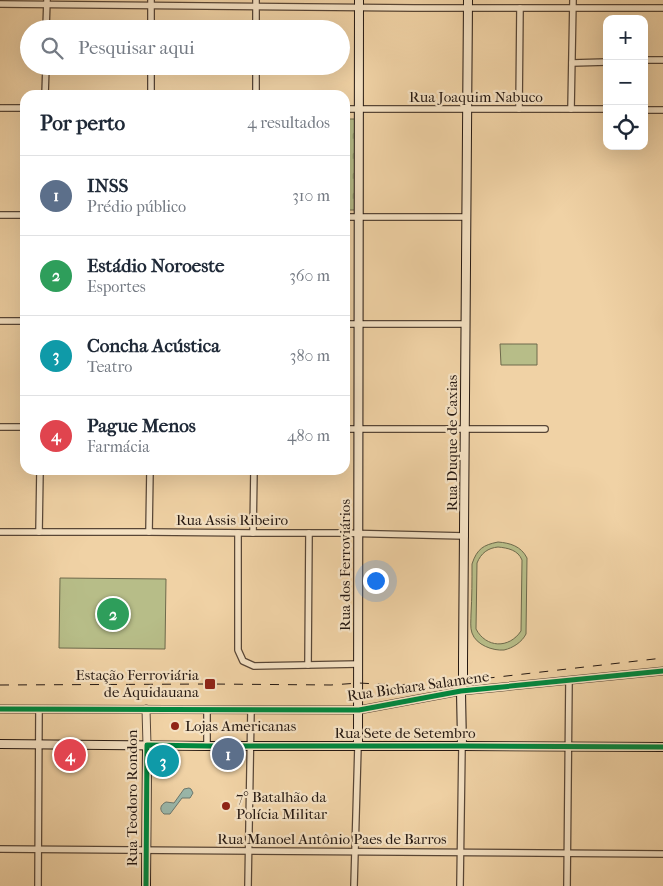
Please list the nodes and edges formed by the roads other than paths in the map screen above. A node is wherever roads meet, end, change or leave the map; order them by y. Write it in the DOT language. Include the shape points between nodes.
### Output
graph roads {
  1 [pos="414,0"];
  2 [pos="572,0"];
  3 [pos="47,2"];
  4 [pos="151,3"];
  5 [pos="256,3"];
  6 [pos="0,4"];
  7 [pos="359,4"];
  8 [pos="468,4"];
  9 [pos="414,8"];
  10 [pos="520,8"];
  11 [pos="572,8"];
  12 [pos="663,8"];
  13 [pos="46,20"];
  14 [pos="151,20"];
  15 [pos="256,20"];
  16 [pos="648,60"];
  17 [pos="663,60"];
  18 [pos="603,62"];
  19 [pos="572,63"];
  20 [pos="46,75"];
  21 [pos="151,75"];
  22 [pos="256,75"];
  23 [pos="45,90"];
  24 [pos="151,90"];
  25 [pos="256,90"];
  26 [pos="0,108"];
  27 [pos="20,108"];
  28 [pos="350,109"];
  29 [pos="359,109"];
  30 [pos="468,109"];
  31 [pos="519,109"];
  32 [pos="571,109"];
  33 [pos="603,109"];
  34 [pos="648,110"];
  35 [pos="663,110"];
  36 [pos="0,215"];
  37 [pos="20,215"];
  38 [pos="350,217"];
  39 [pos="359,217"];
  40 [pos="466,217"];
  41 [pos="0,321"];
  42 [pos="20,321"];
  43 [pos="350,324"];
  44 [pos="359,324"];
  45 [pos="466,324"];
  46 [pos="0,427"];
  47 [pos="20,427"];
  48 [pos="350,429"];
  49 [pos="359,429"];
  50 [pos="545,429"];
  51 [pos="465,430"];
  52 [pos="40,475"];
  53 [pos="150,475"];
  54 [pos="254,475"];
  55 [pos="0,532"];
  56 [pos="39,532"];
  57 [pos="149,532"];
  58 [pos="238,533"];
  59 [pos="309,533"];
  60 [pos="359,533"];
  61 [pos="253,534"];
  62 [pos="464,536"];
  63 [pos="359,664"];
  64 [pos="308,665"];
  65 [pos="663,671"];
  66 [pos="569,680"];
  67 [pos="462,691"];
  68 [pos="0,709"];
  69 [pos="39,709"];
  70 [pos="146,709"];
  71 [pos="207,710"];
  72 [pos="251,710"];
  73 [pos="359,710"];
  74 [pos="0,744"];
  75 [pos="39,744"];
  76 [pos="146,745"];
  77 [pos="207,746"];
  78 [pos="250,746"];
  79 [pos="358,746"];
  80 [pos="462,746"];
  81 [pos="568,746"];
  82 [pos="663,747"];
  83 [pos="0,849"];
  84 [pos="38,849"];
  85 [pos="146,850"];
  86 [pos="249,850"];
  87 [pos="355,851"];
  88 [pos="461,852"];
  89 [pos="567,853"];
  90 [pos="663,854"];
  91 [pos="38,886"];
  92 [pos="146,886"];
  93 [pos="248,886"];
  94 [pos="354,886"];
  95 [pos="460,886"];
  96 [pos="567,886"];
  1 -- 9 [label="street"];
  2 -- 11 [label="street"];
  3 -- 4 [label="street"];
  3 -- 6 [label="street"];
  3 -- 13 [label="street"];
  4 -- 5 [label="street"];
  4 -- 14 [label="street"];
  5 -- 7 [label="street"];
  5 -- 15 [label="street"];
  7 -- 9 [label="street"];
  7 -- 29 [label="main road, Rua dos Ferroviários"];
  8 -- 9 [label="street"];
  8 -- 10 [label="street"];
  8 -- 30 [label="main road, Rua Duque de Caxias"];
  10 -- 11 [label="street"];
  10 -- 31 [label="street"];
  11 -- 12 [label="street"];
  11 -- 19 [label="street"];
  16 -- 17 [label="street"];
  18 -- 19 [label="street"];
  19 -- 32 [label="street"];
  20 -- 23 [label="street"];
  21 -- 24 [label="street"];
  22 -- 25 [label="street"];
  26 -- 27 [label="street"];
  28 -- 29 [label="street, Rua Joaquim Nabuco"];
  29 -- 30 [label="street, Rua Joaquim Nabuco"];
  29 -- 39 [label="main road, Rua dos Ferroviários"];
  30 -- 31 [label="street, Rua Joaquim Nabuco"];
  30 -- 40 [label="main road, Rua Duque de Caxias"];
  31 -- 32 [label="street, Rua Joaquim Nabuco"];
  32 -- 33 [label="street, Rua Joaquim Nabuco"];
  34 -- 35 [label="street"];
  36 -- 37 [label="street"];
  38 -- 39 [label="street"];
  39 -- 40 [label="street"];
  39 -- 44 [label="main road, Rua dos Ferroviários"];
  40 -- 45 [label="main road, Rua Duque de Caxias"];
  41 -- 42 [label="street"];
  43 -- 44 [label="street"];
  44 -- 45 [label="street"];
  44 -- 49 [label="main road, Rua dos Ferroviários"];
  45 -- 51 [label="main road, Rua Duque de Caxias"];
  46 -- 47 [label="street"];
  48 -- 49 [label="street"];
  49 -- 51 [label="street"];
  49 -- 60 [label="main road, Rua dos Ferroviários"];
  50 -- 51 [label="street"];
  51 -- 62 [label="main road, Rua Duque de Caxias"];
  52 -- 56 [label="street"];
  53 -- 57 [label="street"];
  54 -- 61 [label="street"];
  55 -- 56 [label="street, Rua Assis Ribeiro"];
  56 -- 57 [label="street, Rua Assis Ribeiro"];
  57 -- 58 [label="street, Rua Assis Ribeiro"];
  58 -- 61 [label="street, Rua Assis Ribeiro"];
  58 -- 64 [label="street" via="238,650 243,661 254,666"];
  59 -- 60 [label="street, Rua Assis Ribeiro"];
  59 -- 61 [label="street, Rua Assis Ribeiro"];
  59 -- 64 [label="street"];
  60 -- 62 [label="street, Rua Assis Ribeiro"];
  60 -- 63 [label="main road, Rua dos Ferroviários"];
  62 -- 67 [label="main road, Rua Duque de Caxias"];
  63 -- 64 [label="street"];
  63 -- 73 [label="main road, Rua dos Ferroviários"];
  65 -- 66 [label="street, Rua Bichara Salamene"];
  66 -- 67 [label="street, Rua Bichara Salamene"];
  66 -- 81 [label="street"];
  67 -- 73 [label="street, Rua Bichara Salamene"];
  67 -- 80 [label="main road, Rua Duque de Caxias"];
  68 -- 69 [label="street, Rua Bichara Salamene"];
  69 -- 70 [label="street, Rua Bichara Salamene"];
  69 -- 75 [label="street"];
  70 -- 71 [label="street, Rua Bichara Salamene"];
  70 -- 76 [label="street, Rua Teodoro Rondon"];
  71 -- 72 [label="street, Rua Bichara Salamene"];
  71 -- 77 [label="street"];
  72 -- 73 [label="street, Rua Bichara Salamene"];
  72 -- 78 [label="street"];
  73 -- 79 [label="main road, Rua Bichara Salamene"];
  74 -- 75 [label="main road, Rua Sete de Setembro"];
  75 -- 76 [label="main road, Rua Sete de Setembro"];
  75 -- 84 [label="street"];
  76 -- 77 [label="main road, Rua Sete de Setembro"];
  76 -- 85 [label="main road, Rua Teodoro Rondon"];
  77 -- 78 [label="main road, Rua Sete de Setembro"];
  78 -- 79 [label="main road, Rua Sete de Setembro"];
  78 -- 86 [label="street"];
  79 -- 80 [label="main road, Rua Sete de Setembro"];
  79 -- 87 [label="street"];
  80 -- 81 [label="main road, Rua Sete de Setembro"];
  80 -- 88 [label="street, Rua Duque de Caxias"];
  81 -- 82 [label="main road, Rua Sete de Setembro"];
  81 -- 89 [label="street"];
  83 -- 84 [label="street, Rua Manoel Antônio Paes de Barros"];
  84 -- 85 [label="street, Rua Manoel Antônio Paes de Barros"];
  84 -- 91 [label="street"];
  85 -- 86 [label="street, Rua Manoel Antônio Paes de Barros"];
  85 -- 92 [label="main road, Rua Teodoro Rondon"];
  86 -- 87 [label="street, Rua Manoel Antônio Paes de Barros"];
  86 -- 93 [label="street"];
  87 -- 88 [label="street, Rua Manoel Antônio Paes de Barros"];
  87 -- 94 [label="street"];
  88 -- 89 [label="street, Rua Manoel Antônio Paes de Barros"];
  88 -- 95 [label="street, Rua Duque de Caxias"];
  89 -- 90 [label="street, Rua Manoel Antônio Paes de Barros"];
  89 -- 96 [label="street"];
}
